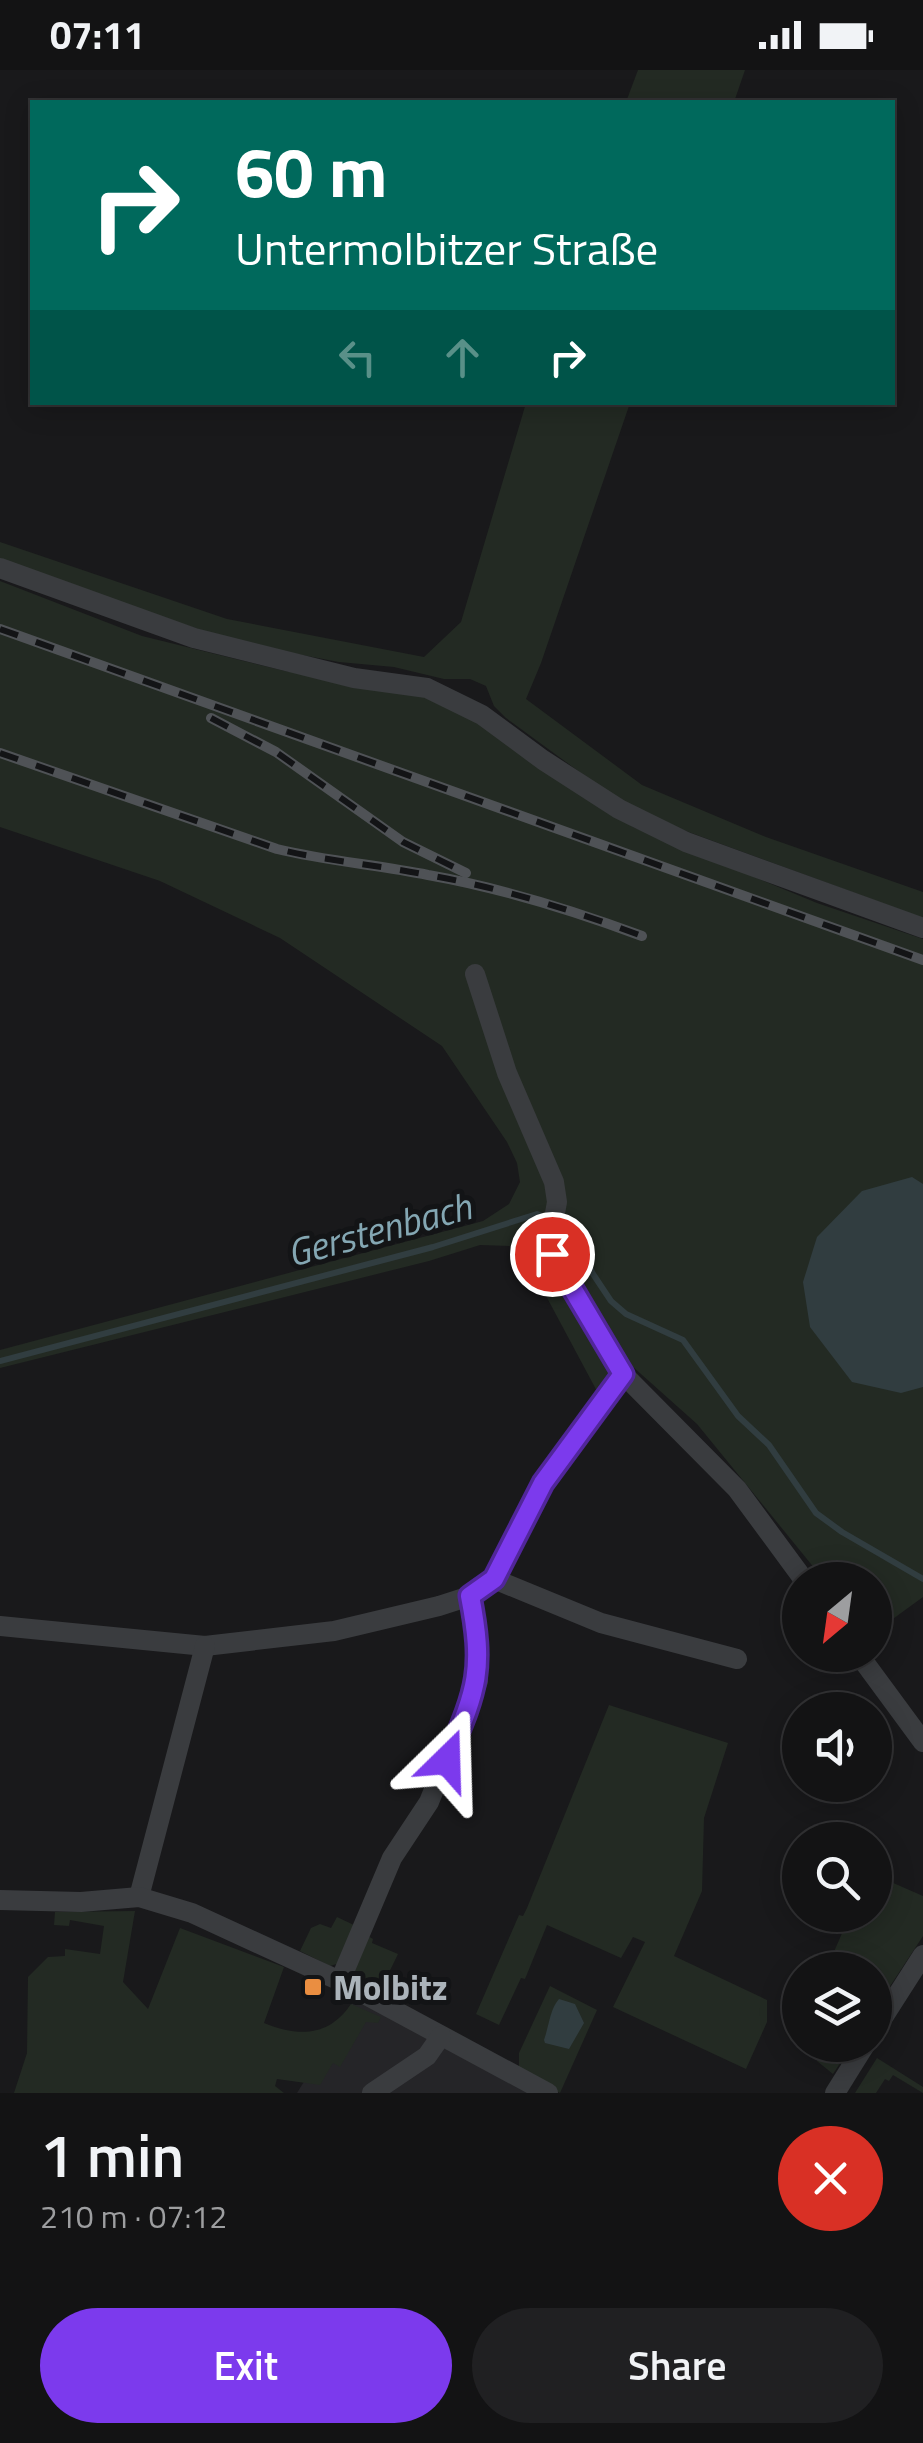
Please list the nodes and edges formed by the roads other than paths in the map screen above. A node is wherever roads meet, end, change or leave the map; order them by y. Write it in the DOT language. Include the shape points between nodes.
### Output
graph roads {
  1 [pos="0,568"];
  2 [pos="923,928"];
  3 [pos="474,974"];
  4 [pos="623,1374"];
  5 [pos="791,1562"];
  6 [pos="494,1579"];
  7 [pos="470,1596"];
  8 [pos="0,1626"];
  9 [pos="205,1646"];
  10 [pos="737,1659"];
  11 [pos="872,1672"];
  12 [pos="923,1742"];
  13 [pos="139,1897"];
  14 [pos="0,1900"];
  15 [pos="923,1955"];
  16 [pos="340,1981"];
  17 [pos="892,2003"];
  18 [pos="441,2036"];
  19 [pos="855,2062"];
  20 [pos="372,2093"];
  21 [pos="548,2093"];
  22 [pos="835,2093"];
  1 -- 2 [label="street" via="194,638 354,678 427,688 482,715 620,809 686,842"];
  3 -- 4 [label="street" via="507,1074 554,1182 552,1254"];
  4 -- 5 [label="street" via="737,1489"];
  4 -- 6 [label="street" via="543,1483"];
  6 -- 7 [label="street"];
  6 -- 10 [label="street" via="602,1623"];
  7 -- 9 [label="street" via="334,1630"];
  7 -- 16 [label="street" via="478,1681 429,1802 392,1858"];
  8 -- 9 [label="street"];
  9 -- 13 [label="street"];
  11 -- 12 [label="street"];
  13 -- 14 [label="street"];
  13 -- 16 [label="street" via="192,1913"];
  15 -- 17 [label="street"];
  16 -- 18 [label="street"];
  18 -- 20 [label="street" via="427,2056"];
  18 -- 21 [label="street"];
  19 -- 22 [label="street"];
}
